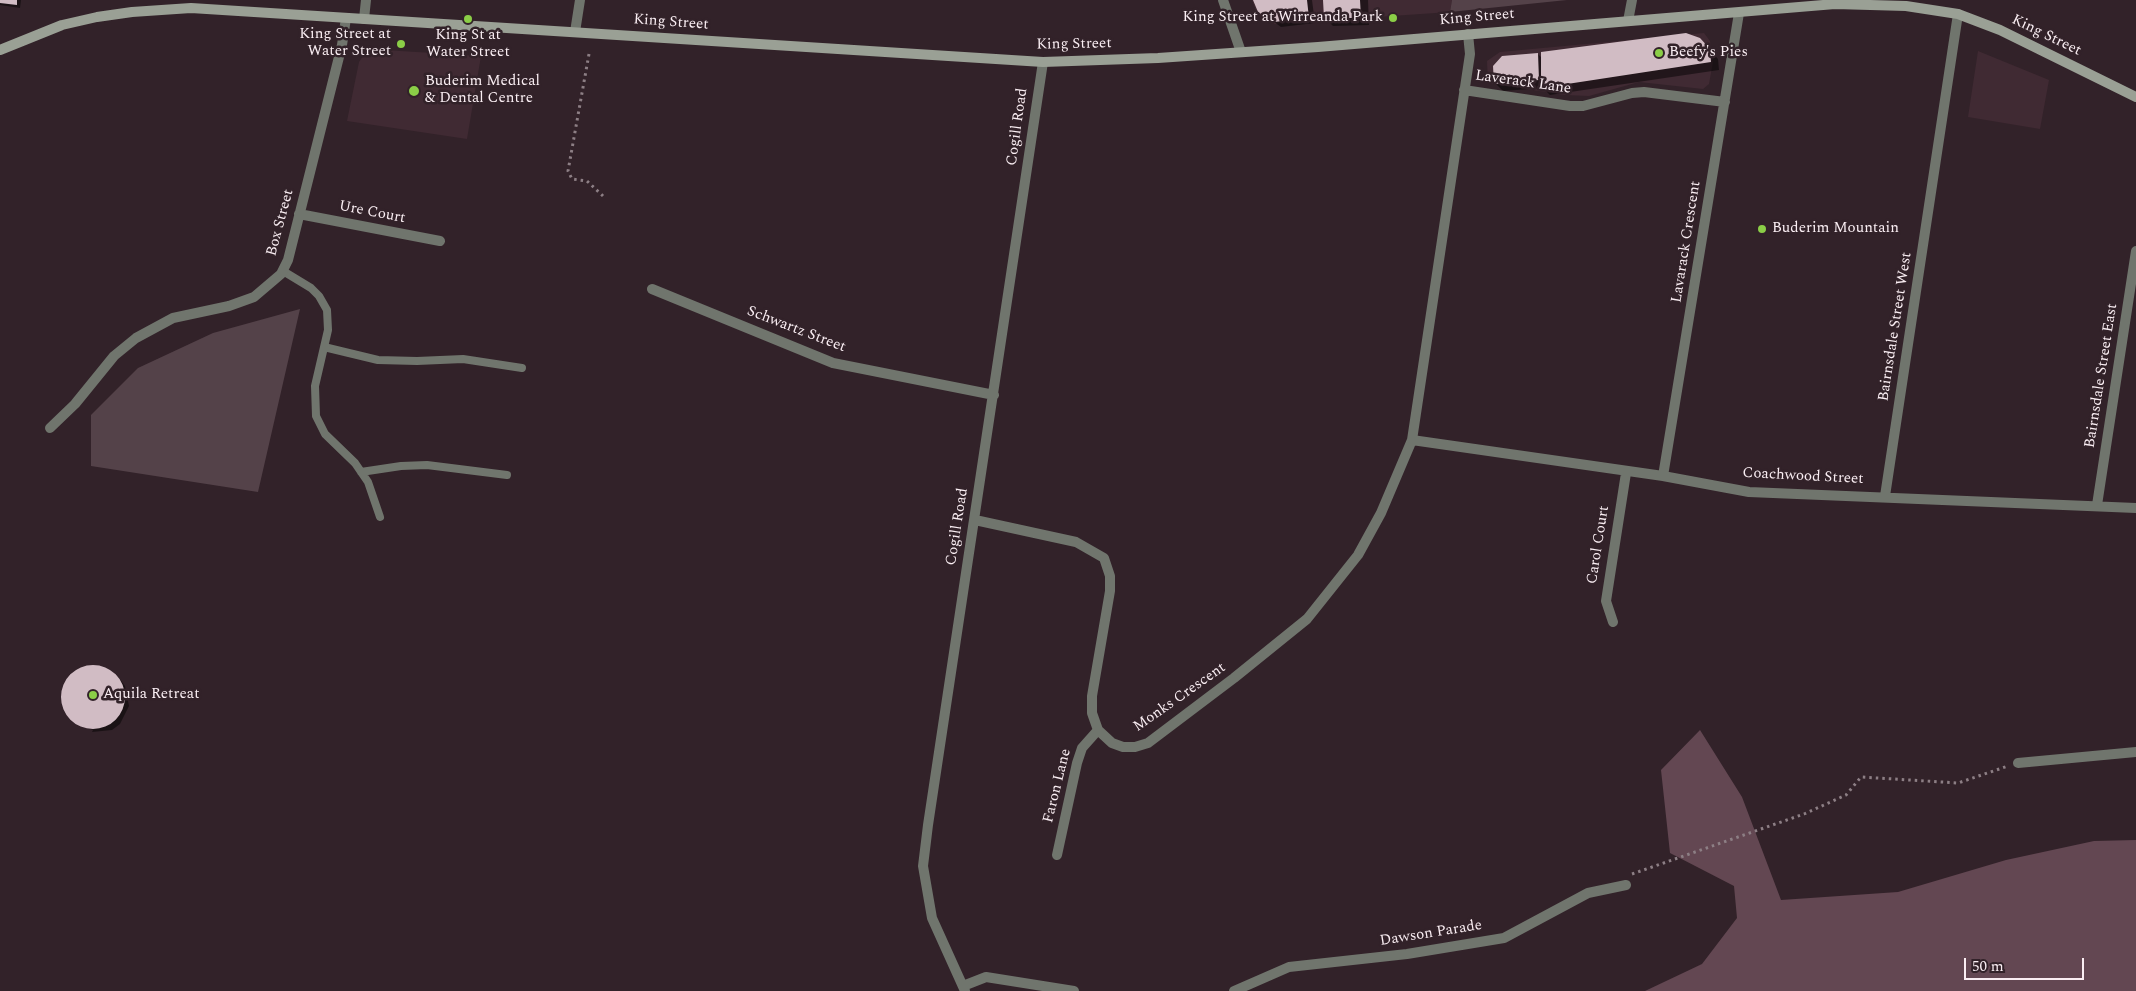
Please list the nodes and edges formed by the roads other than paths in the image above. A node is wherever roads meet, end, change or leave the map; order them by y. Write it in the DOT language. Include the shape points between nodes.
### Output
graph roads {
  1 [pos="366,0"];
  2 [pos="580,0"];
  3 [pos="1223,0"];
  4 [pos="1632,0"];
  5 [pos="1739,13"];
  6 [pos="1958,14"];
  7 [pos="346,18"];
  8 [pos="364,19"];
  9 [pos="1628,21"];
  10 [pos="575,32"];
  11 [pos="1468,34"];
  12 [pos="0,50"];
  13 [pos="1241,52"];
  14 [pos="1043,62"];
  15 [pos="1464,90"];
  16 [pos="2136,97"];
  17 [pos="1725,102"];
  18 [pos="299,214"];
  19 [pos="440,241"];
  20 [pos="2136,252"];
  21 [pos="282,271"];
  22 [pos="652,288"];
  23 [pos="324,347"];
  24 [pos="522,368"];
  25 [pos="994,395"];
  26 [pos="50,428"];
  27 [pos="1412,440"];
  28 [pos="362,472"];
  29 [pos="1626,473"];
  30 [pos="507,475"];
  31 [pos="1663,476"];
  32 [pos="1885,496"];
  33 [pos="2097,505"];
  34 [pos="2136,508"];
  35 [pos="380,517"];
  36 [pos="975,520"];
  37 [pos="1613,622"];
  38 [pos="1098,730"];
  39 [pos="2136,752"];
  40 [pos="2018,763"];
  41 [pos="1057,855"];
  42 [pos="1626,885"];
  43 [pos="964,989"];
  44 [pos="1074,991"];
  45 [pos="1234,991"];
  1 -- 8 [label="street"];
  2 -- 10 [label="street"];
  3 -- 13 [label="street"];
  4 -- 9 [label="street"];
  5 -- 6 [label="main road, King Street" via="1835,4 1906,6"];
  5 -- 9 [label="main road, King Street"];
  5 -- 17 [label="street, Lavarack Crescent"];
  6 -- 16 [label="main road, King Street" via="2000,30"];
  6 -- 32 [label="street, Bairnsdale Street West"];
  7 -- 8 [label="main road, King Street"];
  7 -- 12 [label="main road, King Street" via="191,8 132,12 62,26"];
  7 -- 18 [label="street, Box Street" via="342,46"];
  8 -- 10 [label="main road, King Street"];
  9 -- 11 [label="main road, King Street"];
  10 -- 14 [label="main road, King Street"];
  11 -- 13 [label="main road, King Street"];
  11 -- 15 [label="street" via="1470,54"];
  13 -- 14 [label="main road, King Street"];
  14 -- 25 [label="street, Cogill Road"];
  15 -- 17 [label="street, Laverack Lane" via="1570,106 1644,92"];
  15 -- 27 [label="street"];
  17 -- 31 [label="street, Lavarack Crescent"];
  18 -- 19 [label="street, Ure Court"];
  18 -- 21 [label="street, Box Street" via="288,260"];
  20 -- 33 [label="street, Bairnsdale Street East"];
  21 -- 23 [label="lane" via="311,288 324,303 328,317"];
  21 -- 26 [label="street, Box Street" via="270,286 254,297 230,306 173,318 136,338 114,356 75,404"];
  22 -- 25 [label="street, Schwartz Street" via="833,362"];
  23 -- 24 [label="lane" via="378,360 463,359"];
  23 -- 28 [label="lane" via="315,386 316,416 325,434"];
  25 -- 36 [label="street, Cogill Road"];
  27 -- 29 [label="street, Coachwood Street"];
  27 -- 38 [label="street, Monks Crescent" via="1381,513 1358,555 1307,619 1148,743 1123,747 1112,743"];
  28 -- 30 [label="lane" via="427,465"];
  28 -- 35 [label="lane" via="373,492"];
  29 -- 31 [label="street, Coachwood Street"];
  29 -- 37 [label="street, Carol Court" via="1606,600"];
  31 -- 32 [label="street, Coachwood Street" via="1749,492"];
  32 -- 33 [label="street, Coachwood Street"];
  33 -- 34 [label="street, Coachwood Street"];
  36 -- 38 [label="street" via="1076,542 1104,558 1110,576 1110,592 1092,696 1092,713"];
  36 -- 43 [label="street, Cogill Road" via="924,866 932,918"];
  38 -- 41 [label="street, Faron Lane" via="1082,748 1077,763"];
  39 -- 40 [label="street"];
  42 -- 45 [label="street, Dawson Parade" via="1588,893 1504,938 1408,954 1289,967"];
  43 -- 44 [label="street" via="986,977"];
}
